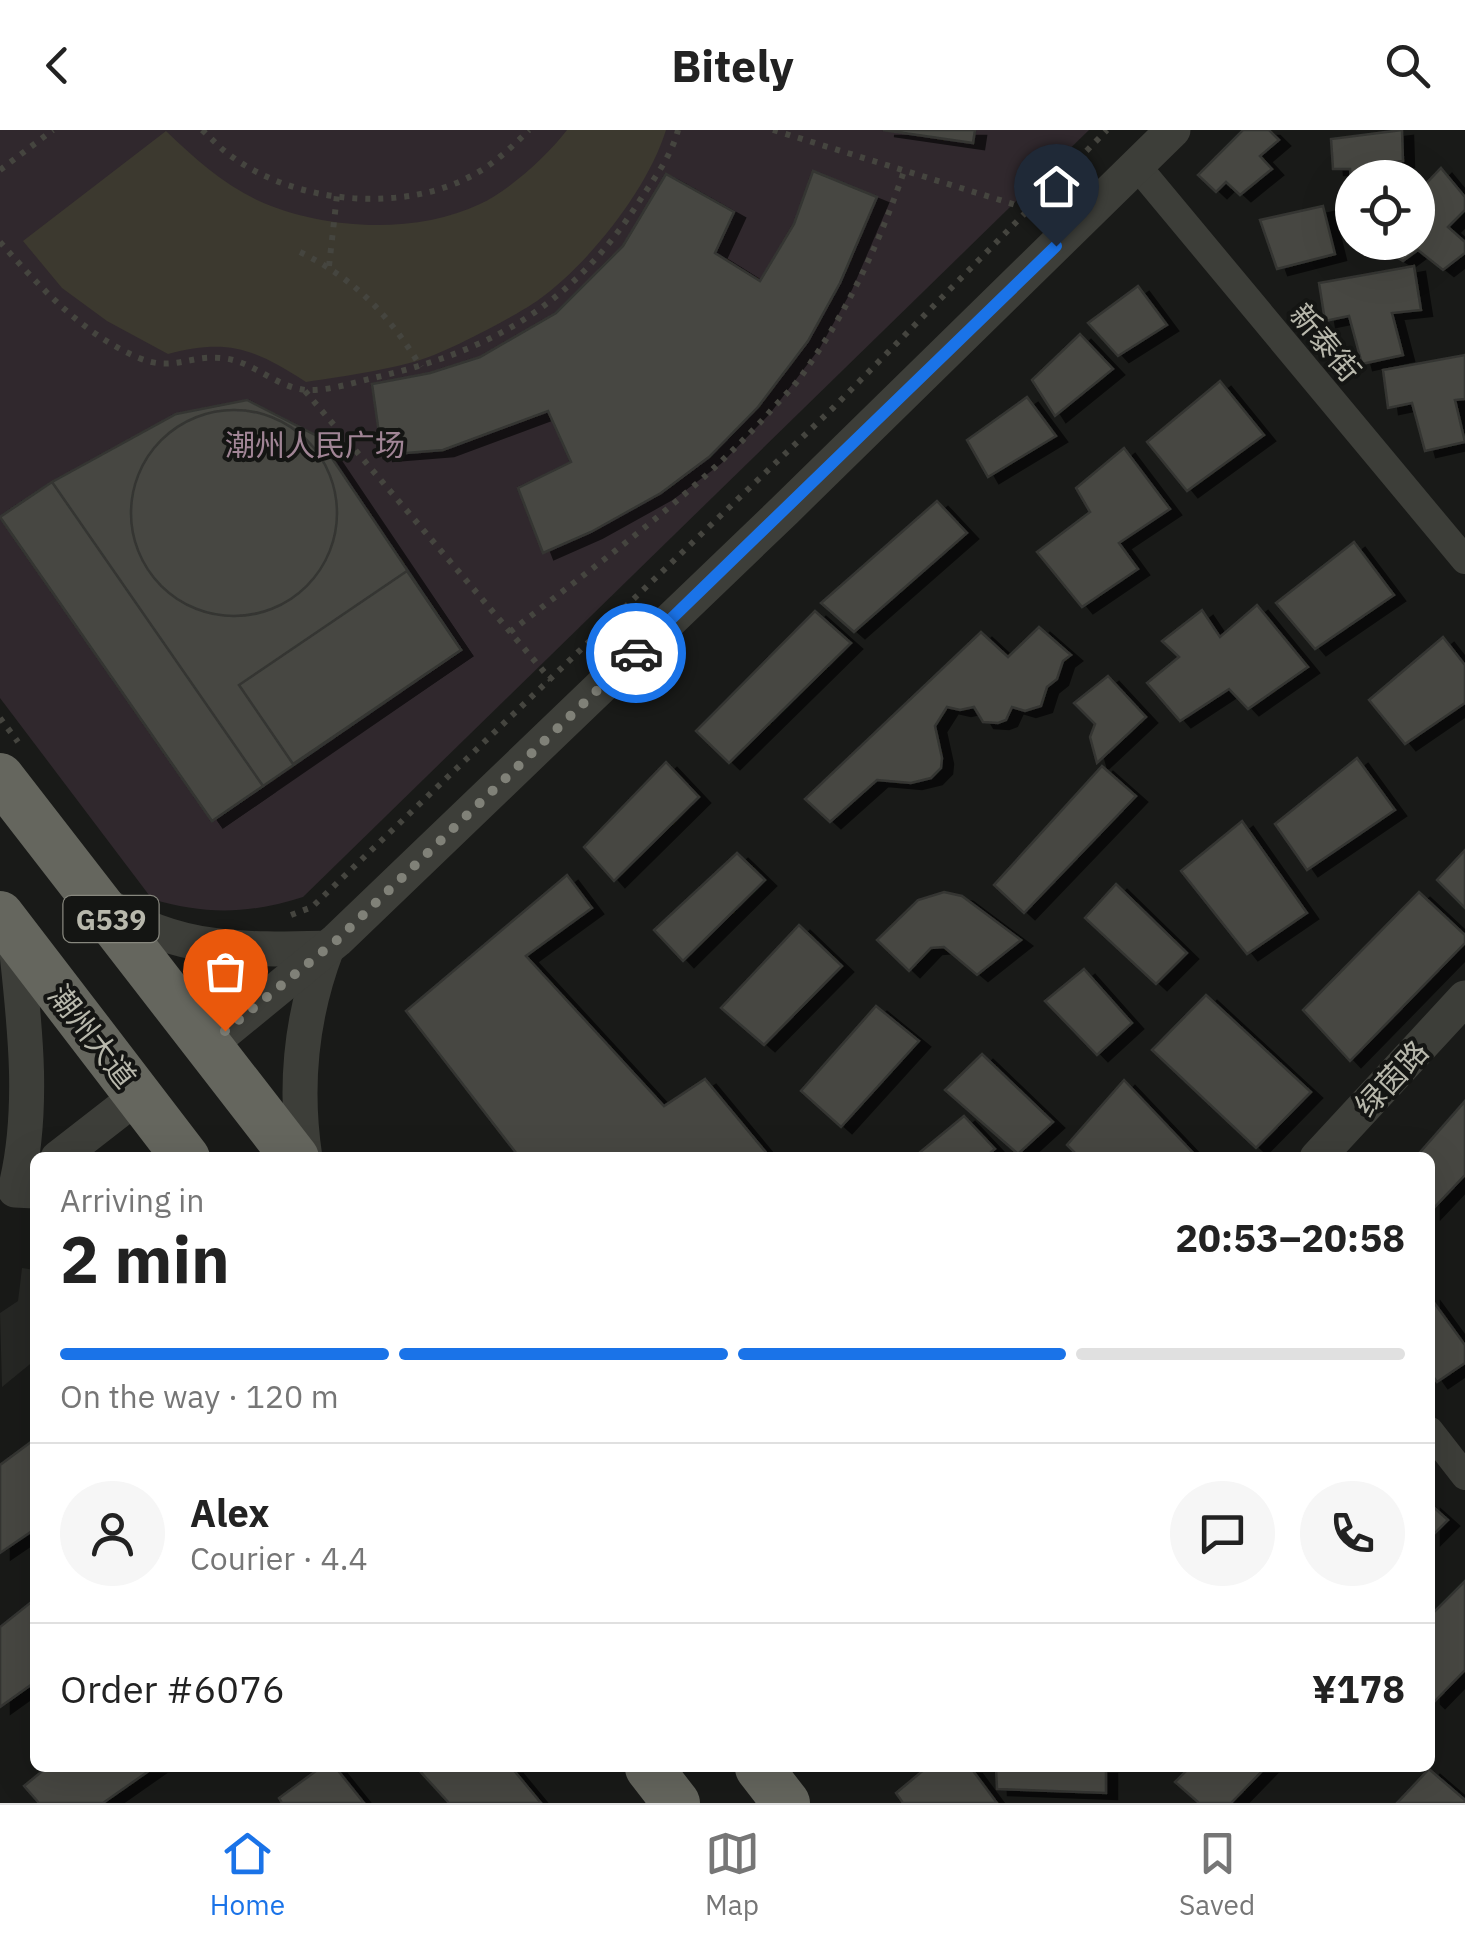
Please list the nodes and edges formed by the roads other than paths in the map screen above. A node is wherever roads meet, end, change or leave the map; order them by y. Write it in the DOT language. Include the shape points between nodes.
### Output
graph roads {
  1 [pos="1174,130"];
  2 [pos="1138,166"];
  3 [pos="1465,560"];
  4 [pos="12,763"];
  5 [pos="94,898"];
  6 [pos="7,924"];
  7 [pos="327,948"];
  8 [pos="1465,998"];
  9 [pos="224,1033"];
  10 [pos="139,1095"];
  11 [pos="66,1152"];
  12 [pos="182,1152"];
  13 [pos="292,1152"];
  14 [pos="305,1152"];
  15 [pos="1323,1152"];
  16 [pos="21,1190"];
  17 [pos="1435,1438"];
  18 [pos="1465,1476"];
  19 [pos="652,1772"];
  20 [pos="762,1772"];
  21 [pos="676,1803"];
  22 [pos="786,1803"];
  1 -- 2 [label="street"];
  2 -- 3 [label="street, 新泰街"];
  2 -- 7 [label="street"];
  4 -- 5 [label="highway, G539"];
  5 -- 7 [label="street" via="154,934 196,944"];
  5 -- 9 [label="highway, G539"];
  6 -- 10 [label="highway, 潮州大道 / G539"];
  6 -- 16 [label="street" via="24,1037"];
  7 -- 9 [label="street"];
  7 -- 14 [label="street" via="304,1031"];
  8 -- 15 [label="street, 绿茵路"];
  9 -- 13 [label="highway, G539"];
  10 -- 11 [label="street"];
  10 -- 12 [label="highway, 潮州大道 / G539"];
  17 -- 18 [label="street"];
  19 -- 21 [label="highway"];
  20 -- 22 [label="highway"];
}
